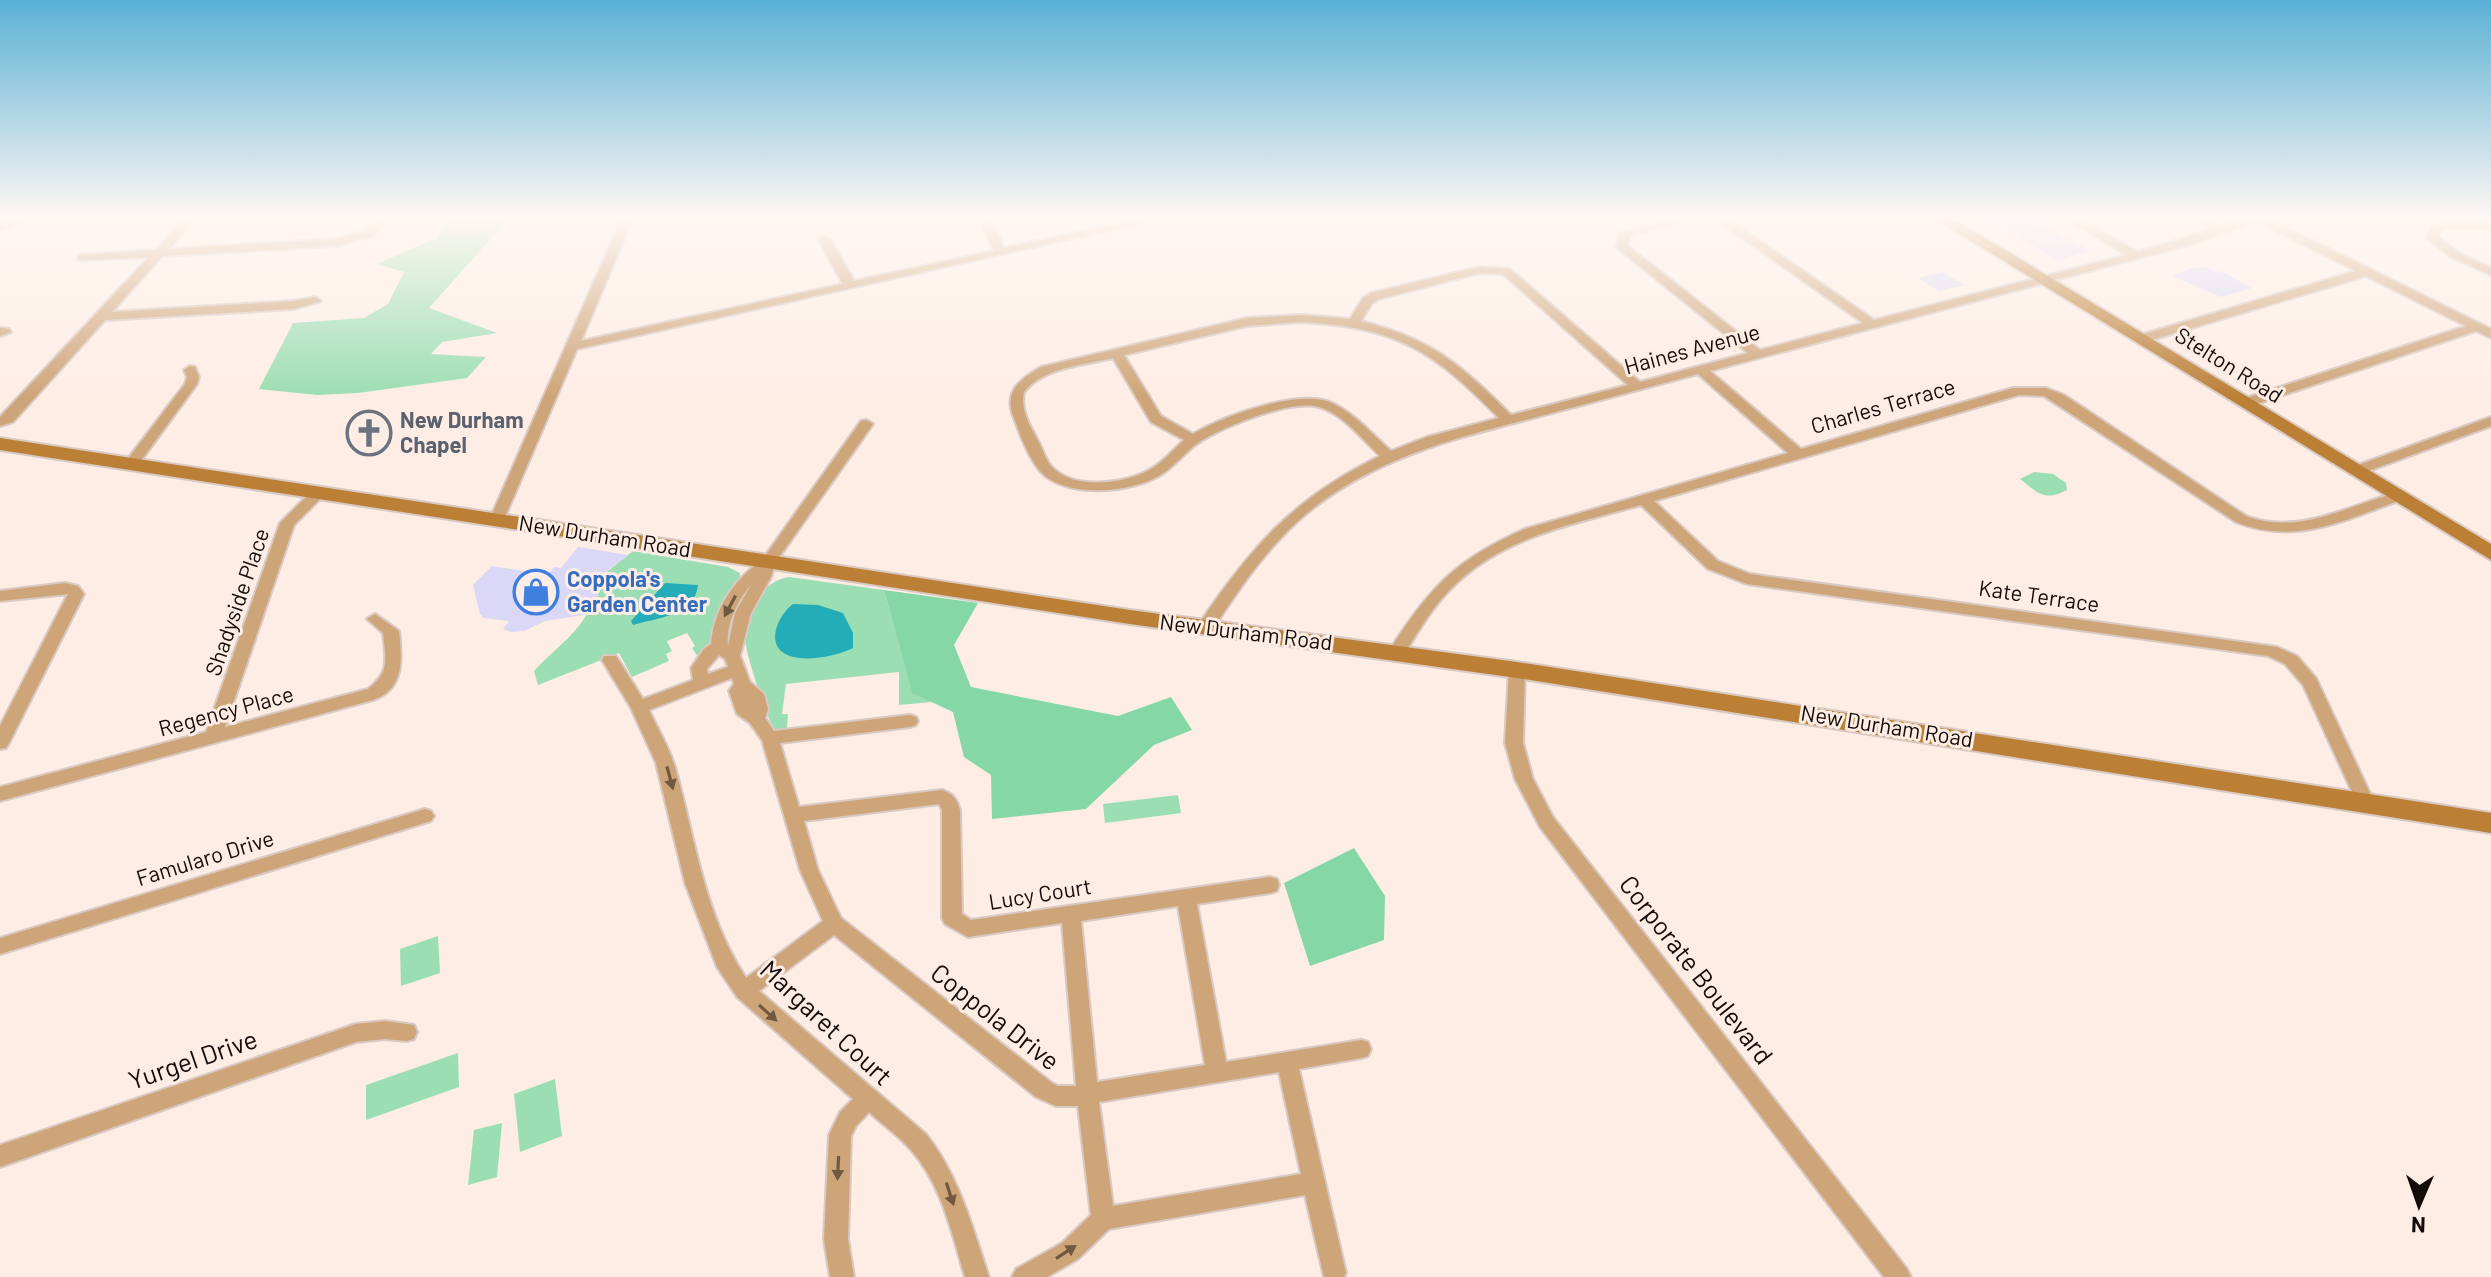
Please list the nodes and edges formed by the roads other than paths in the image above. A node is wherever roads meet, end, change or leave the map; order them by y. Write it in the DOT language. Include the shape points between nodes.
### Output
graph roads {
  1 [pos="139,278"];
  2 [pos="603,278"];
  3 [pos="846,278"];
  4 [pos="885,278"];
  5 [pos="1449,278"];
  6 [pos="1514,278"];
  7 [pos="1661,278"];
  8 [pos="1805,278"];
  9 [pos="2040,278"];
  10 [pos="2053,278"];
  11 [pos="2348,278"];
  12 [pos="2378,278"];
  13 [pos="2044,280"];
  14 [pos="850,285"];
  15 [pos="315,301"];
  16 [pos="104,316"];
  17 [pos="1353,324"];
  18 [pos="1873,325"];
  19 [pos="2477,327"];
  20 [pos="2491,334"];
  21 [pos="2141,339"];
  22 [pos="574,346"];
  23 [pos="1117,353"];
  24 [pos="1758,355"];
  25 [pos="190,370"];
  26 [pos="1701,370"];
  27 [pos="1637,386"];
  28 [pos="2245,403"];
  29 [pos="1508,420"];
  30 [pos="2491,421"];
  31 [pos="0,422"];
  32 [pos="866,424"];
  33 [pos="1193,440"];
  34 [pos="0,444"];
  35 [pos="1798,454"];
  36 [pos="1388,456"];
  37 [pos="132,463"];
  38 [pos="2355,471"];
  39 [pos="319,492"];
  40 [pos="2396,497"];
  41 [pos="1645,500"];
  42 [pos="497,519"];
  43 [pos="2491,553"];
  44 [pos="768,562"];
  45 [pos="0,596"];
  46 [pos="375,619"];
  47 [pos="1205,628"];
  48 [pos="1397,652"];
  49 [pos="610,660"];
  50 [pos="733,664"];
  51 [pos="1517,670"];
  52 [pos="701,681"];
  53 [pos="639,707"];
  54 [pos="910,721"];
  55 [pos="213,738"];
  56 [pos="770,738"];
  57 [pos="0,743"];
  58 [pos="0,794"];
  59 [pos="2366,804"];
  60 [pos="793,815"];
  61 [pos="425,816"];
  62 [pos="2491,823"];
  63 [pos="1270,885"];
  64 [pos="1186,898"];
  65 [pos="1071,913"];
  66 [pos="834,924"];
  67 [pos="0,946"];
  68 [pos="744,991"];
  69 [pos="407,1032"];
  70 [pos="1361,1049"];
  71 [pos="1287,1062"];
  72 [pos="1217,1072"];
  73 [pos="1087,1095"];
  74 [pos="866,1100"];
  75 [pos="0,1156"];
  76 [pos="1314,1183"];
  77 [pos="1103,1219"];
  78 [pos="1334,1273"];
  79 [pos="842,1277"];
  80 [pos="977,1277"];
  81 [pos="1024,1277"];
  82 [pos="1899,1277"];
  1 -- 16 [label="street"];
  2 -- 22 [label="street"];
  3 -- 14 [label="street"];
  4 -- 14 [label="street"];
  5 -- 17 [label="street" via="1375,296"];
  6 -- 27 [label="street"];
  7 -- 24 [label="street"];
  8 -- 18 [label="street"];
  9 -- 13 [label="main road, Stelton Road"];
  10 -- 13 [label="street, Haines Avenue"];
  11 -- 21 [label="street"];
  12 -- 19 [label="street"];
  13 -- 18 [label="street, Haines Avenue"];
  13 -- 21 [label="main road, Stelton Road"];
  14 -- 22 [label="street"];
  15 -- 16 [label="street"];
  16 -- 31 [label="street"];
  17 -- 23 [label="street" via="1268,319"];
  17 -- 29 [label="street" via="1388,331 1434,353"];
  18 -- 24 [label="street, Haines Avenue"];
  19 -- 20 [label="street"];
  19 -- 28 [label="street"];
  21 -- 28 [label="main road, Stelton Road"];
  22 -- 42 [label="street"];
  23 -- 33 [label="street" via="1156,419"];
  23 -- 33 [label="street" via="1046,370 1025,379 1016,390 1016,409 1046,469 1083,485 1137,481 1155,473"];
  24 -- 26 [label="street, Haines Avenue"];
  25 -- 37 [label="street" via="191,384"];
  26 -- 27 [label="street, Haines Avenue"];
  26 -- 35 [label="street"];
  27 -- 29 [label="street, Haines Avenue"];
  28 -- 38 [label="main road, Stelton Road"];
  29 -- 36 [label="street, Haines Avenue"];
  30 -- 38 [label="street"];
  32 -- 44 [label="street"];
  33 -- 36 [label="street" via="1307,400 1330,407"];
  34 -- 37 [label="main road, New Durham Road"];
  35 -- 40 [label="street, Charles Terrace" via="2032,390 2059,398 2265,530 2297,528"];
  35 -- 41 [label="street, Charles Terrace"];
  36 -- 47 [label="street, Haines Avenue" via="1339,482 1266,541"];
  37 -- 39 [label="main road, New Durham Road"];
  38 -- 40 [label="main road, Stelton Road"];
  39 -- 42 [label="main road, New Durham Road"];
  39 -- 55 [label="street, Shadyside Place" via="287,523"];
  40 -- 43 [label="main road, Stelton Road"];
  41 -- 48 [label="street, Charles Terrace" via="1492,548 1427,603"];
  41 -- 59 [label="street, Kate Terrace" via="1713,565 1747,579 2271,651 2291,660 2310,682"];
  42 -- 44 [label="main road, New Durham Road"];
  44 -- 47 [label="main road, New Durham Road"];
  44 -- 50 [label="street" via="765,579 744,610"];
  45 -- 57 [label="street" via="65,588 76,594"];
  46 -- 55 [label="street, Regency Place" via="391,631 394,672 383,687 356,700"];
  47 -- 48 [label="main road, New Durham Road"];
  48 -- 51 [label="main road, New Durham Road"];
  49 -- 53 [label="street, Margaret Court"];
  50 -- 52 [label="street"];
  50 -- 52 [label="street" via="699,668"];
  50 -- 56 [label="street, Coppola Drive" via="738,700"];
  51 -- 59 [label="main road, New Durham Road"];
  51 -- 82 [label="street, Corporate Boulevard" via="1514,743 1524,779 1546,822"];
  52 -- 53 [label="street"];
  53 -- 68 [label="street, Margaret Court, one-way" via="665,763 706,917 724,961"];
  54 -- 56 [label="street"];
  55 -- 58 [label="street, Regency Place"];
  56 -- 60 [label="street, Coppola Drive"];
  59 -- 62 [label="main road, New Durham Road"];
  60 -- 65 [label="street, Lucy Court" via="942,797 951,810 951,910 958,924 968,929"];
  60 -- 66 [label="street, Coppola Drive" via="809,870"];
  61 -- 67 [label="street, Famularo Drive"];
  63 -- 64 [label="street, Lucy Court"];
  64 -- 65 [label="street, Lucy Court"];
  64 -- 72 [label="street"];
  65 -- 73 [label="street"];
  66 -- 68 [label="street"];
  66 -- 73 [label="street, Coppola Drive" via="1044,1090 1056,1096"];
  68 -- 74 [label="street, Margaret Court, one-way"];
  69 -- 75 [label="street, Yurgel Drive" via="356,1033"];
  70 -- 71 [label="street, Coppola Drive"];
  71 -- 72 [label="street, Coppola Drive"];
  71 -- 76 [label="street"];
  72 -- 73 [label="street, Coppola Drive"];
  73 -- 77 [label="street"];
  74 -- 79 [label="street, one-way" via="840,1135 836,1239"];
  74 -- 80 [label="street, Margaret Court, one-way" via="935,1161"];
  76 -- 77 [label="street"];
  76 -- 78 [label="street"];
  81 -- 77 [label="street, one-way" via="1070,1251"];
}
